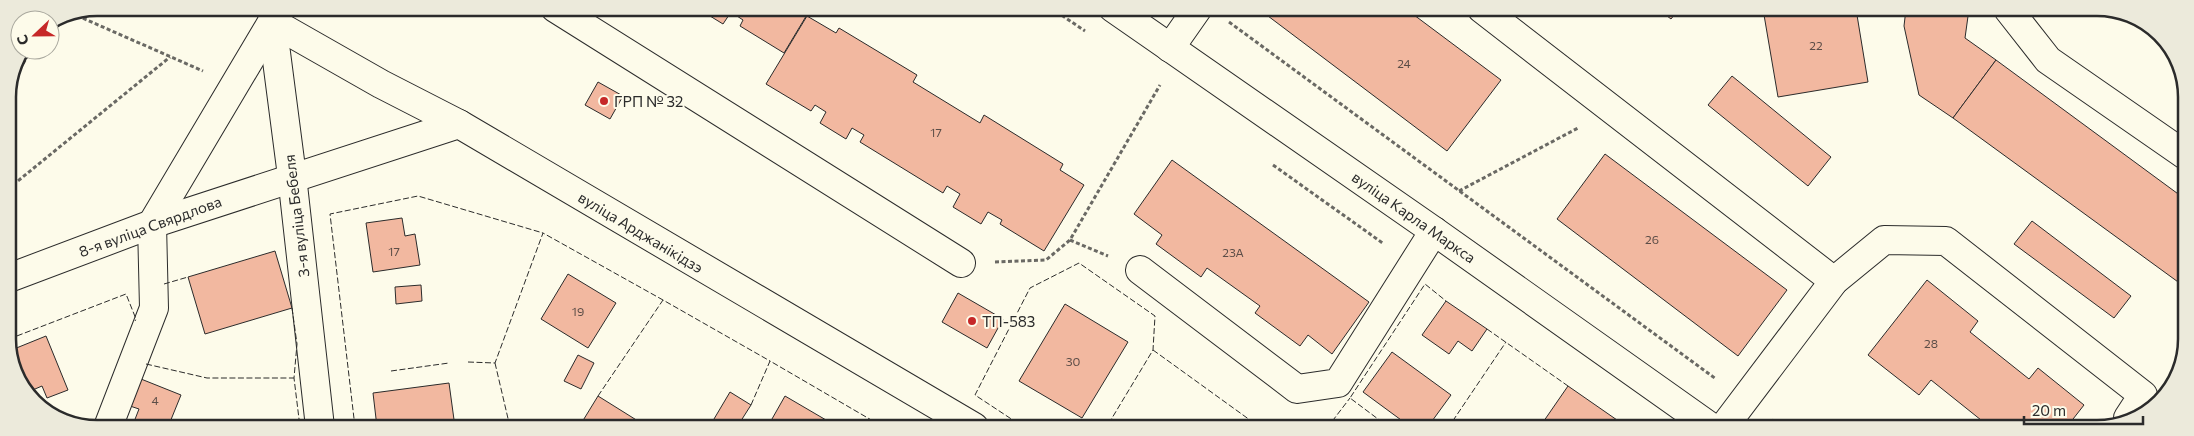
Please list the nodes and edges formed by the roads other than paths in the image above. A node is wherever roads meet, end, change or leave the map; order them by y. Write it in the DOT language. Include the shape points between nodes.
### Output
graph roads {
  1 [pos="275,16"];
  2 [pos="276,16"];
  3 [pos="278,16"];
  4 [pos="568,16"];
  5 [pos="1124,16"];
  6 [pos="1192,16"];
  7 [pos="1491,16"];
  8 [pos="2013,16"];
  9 [pos="1170,48"];
  10 [pos="459,124"];
  11 [pos="2178,150"];
  12 [pos="292,176"];
  13 [pos="152,224"];
  14 [pos="1434,231"];
  15 [pos="961,263"];
  16 [pos="1140,270"];
  17 [pos="16,275"];
  18 [pos="1834,281"];
  19 [pos="2150,400"];
  20 [pos="111,420"];
  21 [pos="319,420"];
  22 [pos="960,420"];
  23 [pos="1701,420"];
  24 [pos="1729,420"];
  1 -- 13 [label="street"];
  2 -- 12 [label="street, 3-я вуліца Бебеля"];
  3 -- 10 [label="street, вуліца Арджанікідзэ" via="381,84"];
  4 -- 15 [label="street"];
  5 -- 9 [label="street, вуліца Карла Маркса"];
  6 -- 9 [label="street"];
  7 -- 18 [label="street"];
  8 -- 11 [label="street" via="2048,60"];
  9 -- 14 [label="street, вуліца Карла Маркса"];
  10 -- 12 [label="street"];
  10 -- 22 [label="street, вуліца Арджанікідзэ"];
  12 -- 13 [label="street, 8-я вуліца Свярдлова"];
  12 -- 21 [label="street, 3-я вуліца Бебеля"];
  13 -- 17 [label="street, 8-я вуліца Свярдлова"];
  13 -- 20 [label="street" via="154,308"];
  14 -- 16 [label="street" via="1338,382 1297,388"];
  14 -- 23 [label="street, вуліца Карла Маркса"];
  18 -- 19 [label="street" via="1884,240 1946,241"];
  18 -- 24 [label="street"];
}
